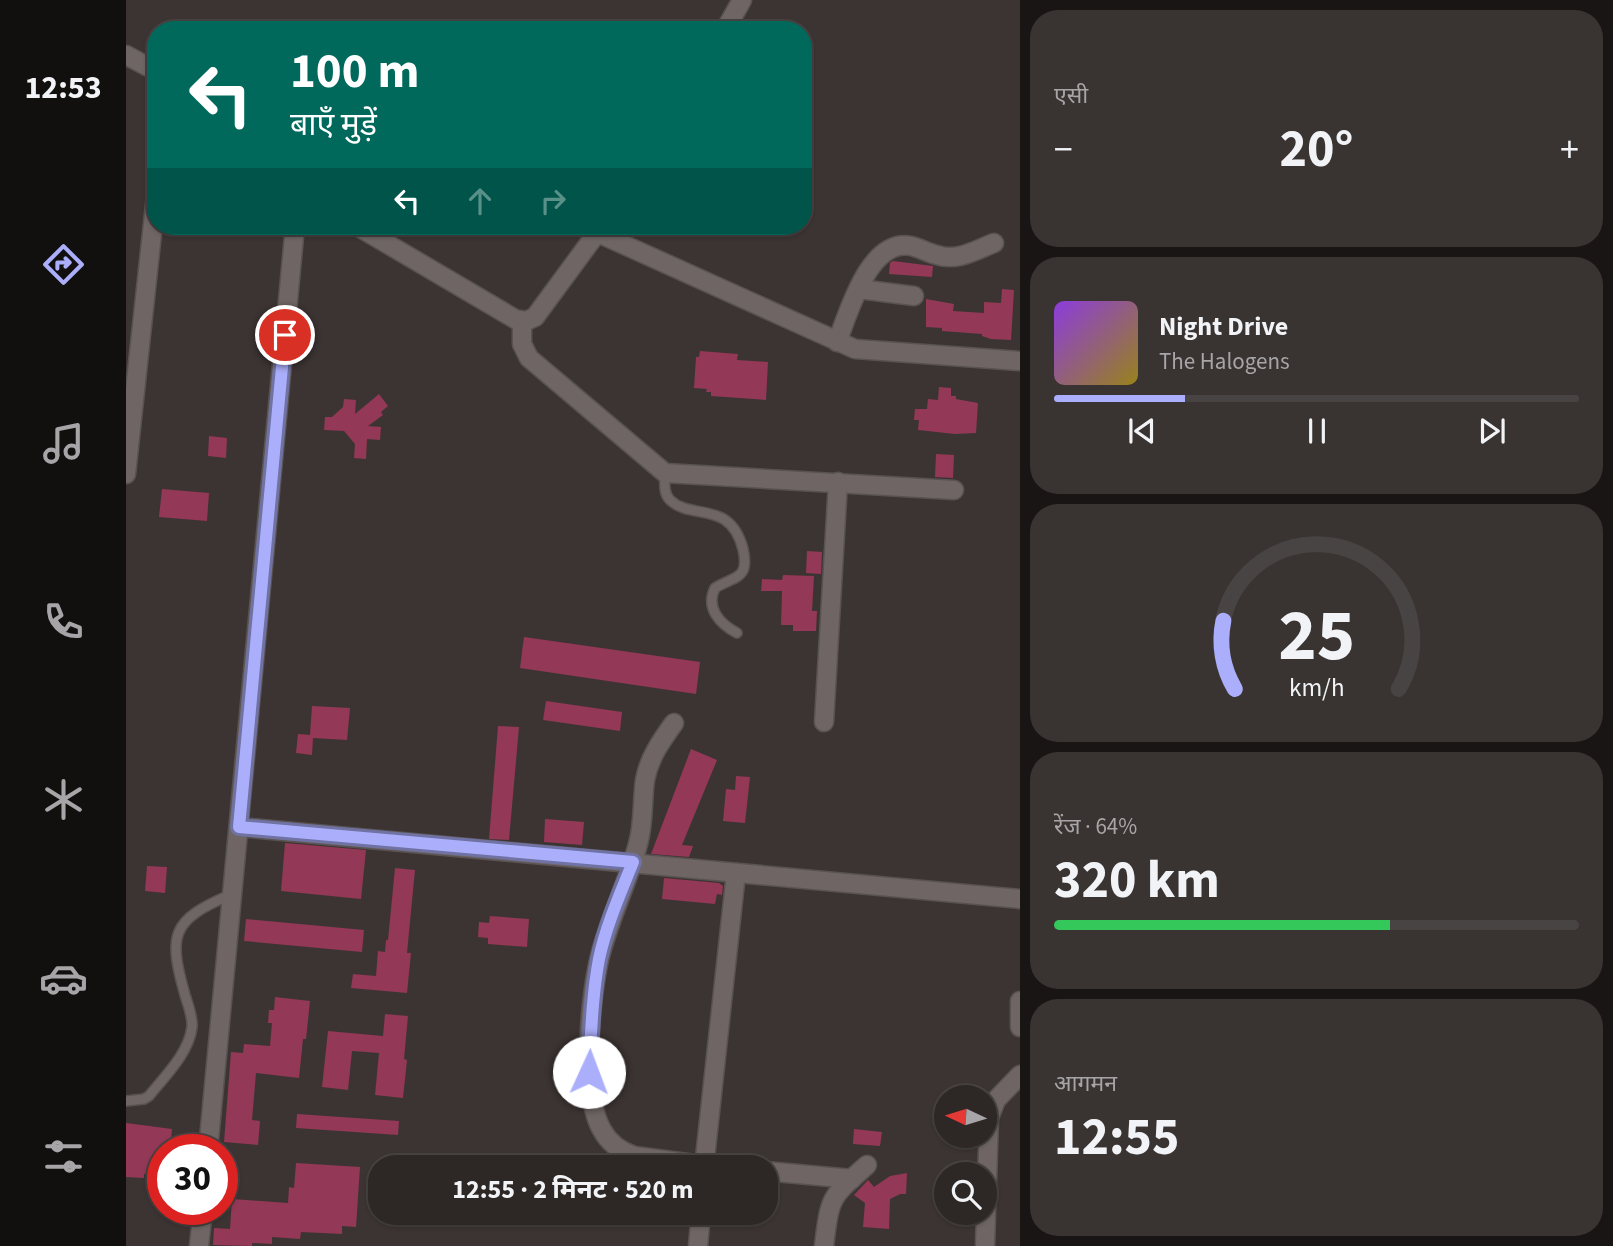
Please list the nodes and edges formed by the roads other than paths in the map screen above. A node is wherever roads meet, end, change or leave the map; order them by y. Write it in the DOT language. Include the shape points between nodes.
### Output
graph roads {
  1 [pos="742,0"];
  2 [pos="730,21"];
  3 [pos="126,55"];
  4 [pos="147,66"];
  5 [pos="152,235"];
  6 [pos="294,235"];
  7 [pos="372,235"];
  8 [pos="596,235"];
  9 [pos="611,235"];
  10 [pos="994,243"];
  11 [pos="859,289"];
  12 [pos="914,296"];
  13 [pos="522,321"];
  14 [pos="837,342"];
  15 [pos="1020,361"];
  16 [pos="127,452"];
  17 [pos="665,473"];
  18 [pos="126,474"];
  19 [pos="838,482"];
  20 [pos="954,490"];
  21 [pos="737,633"];
  22 [pos="824,722"];
  23 [pos="674,723"];
  24 [pos="239,827"];
  25 [pos="633,862"];
  26 [pos="736,873"];
  27 [pos="230,895"];
  28 [pos="1020,899"];
  29 [pos="1020,1001"];
  30 [pos="1020,1027"];
  31 [pos="1020,1075"];
  32 [pos="126,1101"];
  33 [pos="209,1134"];
  34 [pos="631,1155"];
  35 [pos="709,1155"];
  36 [pos="867,1166"];
  37 [pos="778,1172"];
  38 [pos="852,1179"];
  39 [pos="201,1225"];
  40 [pos="700,1225"];
  41 [pos="199,1246"];
  42 [pos="698,1246"];
  43 [pos="824,1246"];
  44 [pos="985,1246"];
  1 -- 2 [label="street"];
  3 -- 4 [label="street"];
  5 -- 16 [label="street"];
  6 -- 24 [label="street"];
  7 -- 13 [label="street"];
  8 -- 13 [label="street" via="535,317"];
  9 -- 14 [label="street"];
  10 -- 11 [label="street" via="955,257 906,246 887,250 873,263"];
  11 -- 12 [label="street"];
  11 -- 14 [label="street"];
  13 -- 17 [label="street" via="522,344 529,358"];
  14 -- 15 [label="street" via="867,351"];
  16 -- 18 [label="street"];
  17 -- 19 [label="street"];
  17 -- 21 [label="lane" via="665,492 671,500 720,517 738,536 744,556 741,575 715,588 712,600 719,621"];
  19 -- 20 [label="street"];
  19 -- 22 [label="street"];
  23 -- 25 [label="street" via="648,768"];
  24 -- 25 [label="street"];
  24 -- 27 [label="street"];
  25 -- 26 [label="street"];
  25 -- 34 [label="street" via="599,959 589,1072 601,1129 611,1143"];
  26 -- 28 [label="street"];
  26 -- 35 [label="street"];
  27 -- 32 [label="lane" via="196,911 183,923 175,956 192,1020 190,1034 180,1057 149,1096"];
  27 -- 33 [label="street"];
  29 -- 30 [label="street"];
  31 -- 44 [label="street" via="996,1100 989,1118"];
  36 -- 38 [label="street"];
  37 -- 38 [label="street"];
  38 -- 43 [label="street" via="831,1202"];
  39 -- 41 [label="street"];
  40 -- 42 [label="street"];
}
